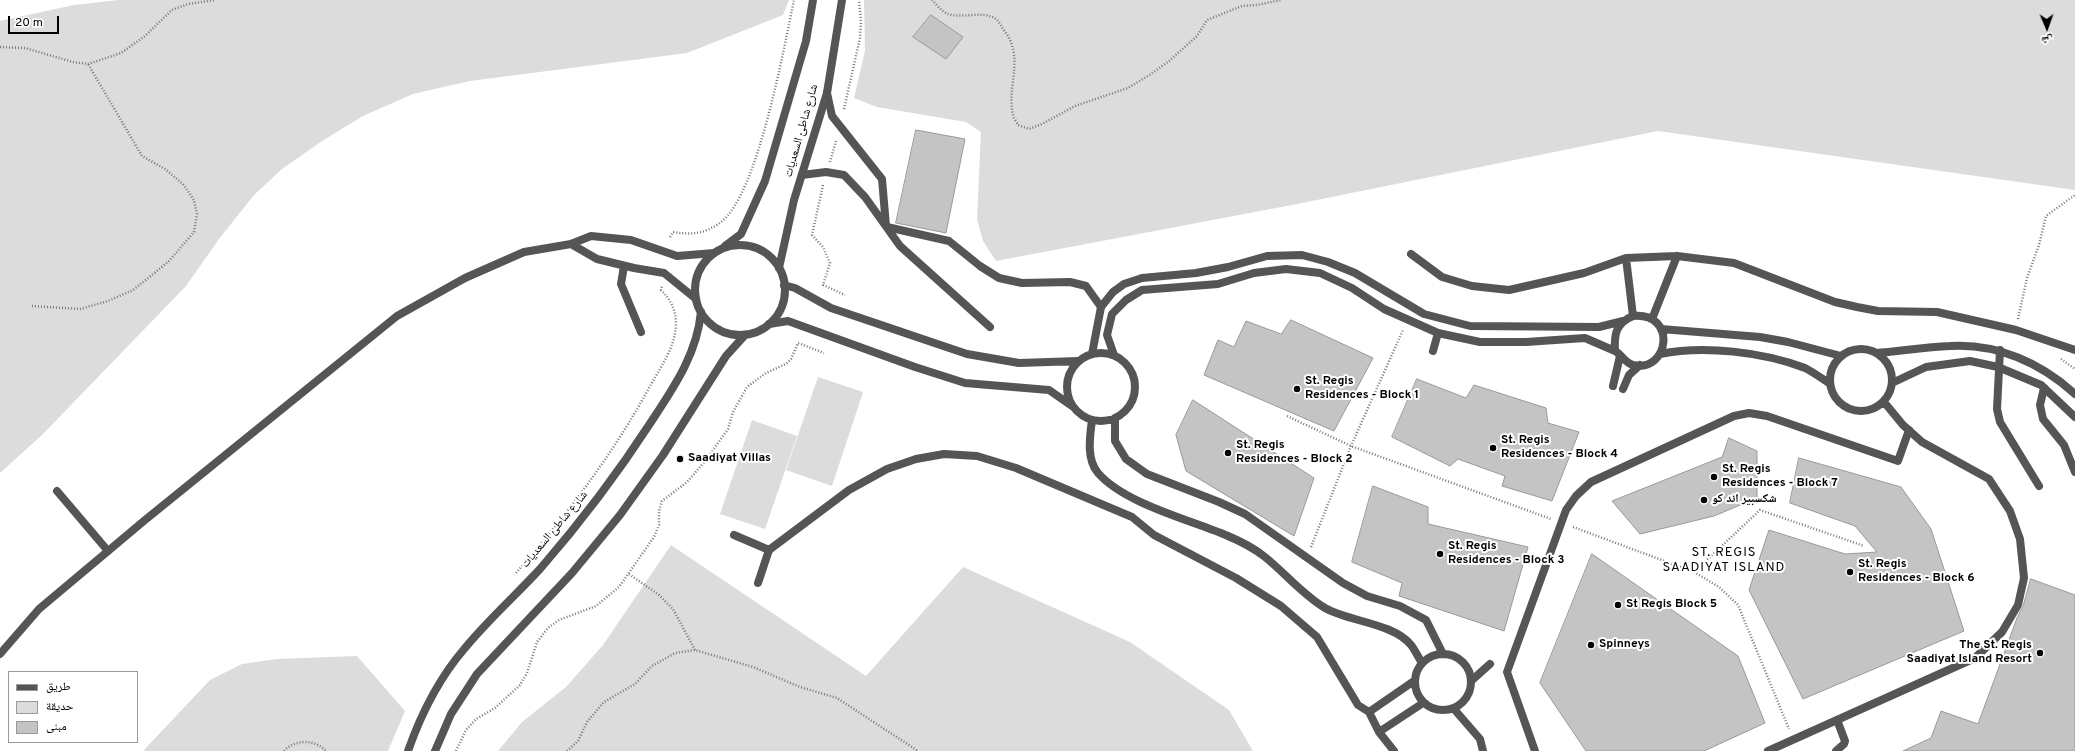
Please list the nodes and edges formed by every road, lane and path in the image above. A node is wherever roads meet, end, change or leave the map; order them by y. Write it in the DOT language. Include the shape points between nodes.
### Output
graph roads {
  1 [pos="215,0"];
  2 [pos="794,0"];
  3 [pos="813,0"];
  4 [pos="842,0"];
  5 [pos="859,0"];
  6 [pos="932,0"];
  7 [pos="1281,0"];
  8 [pos="0,47"];
  9 [pos="88,64"];
  10 [pos="827,93"];
  11 [pos="840,126"];
  12 [pos="826,172"];
  13 [pos="802,175"];
  14 [pos="2075,195"];
  15 [pos="887,227"];
  16 [pos="670,237"];
  17 [pos="572,244"];
  18 [pos="718,251"];
  19 [pos="1411,254"];
  20 [pos="1677,256"];
  21 [pos="1626,258"];
  22 [pos="624,266"];
  23 [pos="779,268"];
  24 [pos="662,282"];
  25 [pos="784,285"];
  26 [pos="845,295"];
  27 [pos="696,300"];
  28 [pos="32,306"];
  29 [pos="1102,307"];
  30 [pos="701,312"];
  31 [pos="1633,316"];
  32 [pos="1652,319"];
  33 [pos="1408,321"];
  34 [pos="1623,321"];
  35 [pos="769,324"];
  36 [pos="990,327"];
  37 [pos="1661,329"];
  38 [pos="2016,330"];
  39 [pos="641,332"];
  40 [pos="1438,333"];
  41 [pos="745,334"];
  42 [pos="2000,350"];
  43 [pos="2075,350"];
  44 [pos="1433,351"];
  45 [pos="824,353"];
  46 [pos="1876,353"];
  47 [pos="1092,354"];
  48 [pos="1617,354"];
  49 [pos="1660,354"];
  50 [pos="1114,355"];
  51 [pos="1841,356"];
  52 [pos="2056,357"];
  53 [pos="1078,361"];
  54 [pos="1640,365"];
  55 [pos="1998,367"];
  56 [pos="2075,369"];
  57 [pos="1829,383"];
  58 [pos="1892,383"];
  59 [pos="1612,386"];
  60 [pos="2044,388"];
  61 [pos="1622,389"];
  62 [pos="2075,394"];
  63 [pos="1884,402"];
  64 [pos="1072,406"];
  65 [pos="1287,416"];
  66 [pos="2075,417"];
  67 [pos="1115,418"];
  68 [pos="1092,420"];
  69 [pos="1909,430"];
  70 [pos="1351,446"];
  71 [pos="2075,472"];
  72 [pos="2039,486"];
  73 [pos="57,491"];
  74 [pos="1561,522"];
  75 [pos="734,535"];
  76 [pos="1864,546"];
  77 [pos="770,550"];
  78 [pos="108,551"];
  79 [pos="1307,558"];
  80 [pos="1694,572"];
  81 [pos="629,574"];
  82 [pos="512,578"];
  83 [pos="758,582"];
  84 [pos="695,650"];
  85 [pos="0,654"];
  86 [pos="1443,654"];
  87 [pos="1422,663"];
  88 [pos="1490,664"];
  89 [pos="1414,681"];
  90 [pos="1471,681"];
  91 [pos="1424,703"];
  92 [pos="1454,708"];
  93 [pos="1369,712"];
  94 [pos="1837,720"];
  95 [pos="1379,732"];
  96 [pos="1793,739"];
  97 [pos="284,751"];
  98 [pos="326,751"];
  99 [pos="408,751"];
  100 [pos="435,751"];
  101 [pos="456,751"];
  102 [pos="567,751"];
  103 [pos="918,751"];
  104 [pos="1394,751"];
  105 [pos="1483,751"];
  106 [pos="1535,751"];
  107 [pos="1768,751"];
  108 [pos="1836,751"];
  1 -- 9 [label="path" via="188,4 172,10 145,36 121,53"];
  2 -- 16 [label="path" via="777,84 758,150 739,198 728,216 713,226 692,235 672,232"];
  3 -- 18 [label="street, شارع شاطئ السعديات" via="806,41 765,181 741,234"];
  4 -- 10 [label="street, شارع شاطئ السعديات"];
  5 -- 11 [label="path" via="860,38"];
  6 -- 7 [label="path" via="946,14 981,15 995,19 1007,33 1014,50 1013,115 1018,125 1029,129 1075,106 1128,88 1151,74 1189,44 1207,20 1242,6"];
  8 -- 9 [label="path" via="25,48"];
  9 -- 28 [label="path" via="142,156 165,169 183,184 194,200 197,214 194,232 169,261 133,290 120,296 80,309"];
  10 -- 11 [label="street" via="832,116"];
  10 -- 13 [label="street, شارع شاطئ السعديات"];
  11 -- 12 [label="path"];
  11 -- 15 [label="street" via="882,179"];
  12 -- 13 [label="street"];
  12 -- 15 [label="street" via="844,175 865,197"];
  12 -- 26 [label="path" via="812,235 823,247 830,263 823,285"];
  13 -- 23 [label="street, شارع شاطئ السعديات"];
  14 -- 38 [label="path" via="2046,216 2027,278"];
  15 -- 29 [label="street" via="949,241 999,278 1022,283 1070,282 1086,286"];
  15 -- 36 [label="street" via="900,246"];
  17 -- 18 [label="street" via="591,236 630,240 677,256"];
  17 -- 22 [label="street" via="597,259"];
  17 -- 78 [label="street" via="524,252 465,278 397,316"];
  18 -- 23 [label="street" via="734,245 747,246 760,250"];
  18 -- 27 [label="street" via="700,267 695,286"];
  19 -- 21 [label="street" via="1442,276 1472,286 1510,290 1584,273"];
  20 -- 21 [label="street"];
  20 -- 32 [label="street"];
  20 -- 38 [label="street" via="1734,263 1835,302 1857,307 1878,311 1937,312"];
  21 -- 31 [label="street"];
  22 -- 27 [label="street" via="664,273"];
  22 -- 39 [label="street" via="621,284"];
  23 -- 25 [label="street"];
  24 -- 82 [label="path" via="662,290 671,300 676,325 672,344 660,370 622,435 554,530"];
  25 -- 35 [label="street" via="784,299 778,313"];
  25 -- 53 [label="street" via="795,288 831,308 967,354 1019,363"];
  27 -- 30 [label="street"];
  29 -- 34 [label="street" via="1113,292 1124,284 1142,278 1196,273 1267,256 1302,255 1355,273 1424,314 1470,326 1600,327"];
  29 -- 47 [label="street"];
  30 -- 41 [label="street" via="706,320 723,331"];
  30 -- 99 [label="street, شارع شاطئ السعديات" via="695,341 684,370 640,439 555,551 449,668 425,710"];
  31 -- 32 [label="street"];
  31 -- 34 [label="street"];
  32 -- 37 [label="street"];
  33 -- 40 [label="street"];
  33 -- 50 [label="street" via="1352,288 1320,273 1286,269 1254,273 1218,284 1142,290 1126,300 1112,314 1107,335"];
  33 -- 70 [label="path"];
  34 -- 48 [label="street" via="1616,331"];
  35 -- 41 [label="street" via="756,332"];
  35 -- 64 [label="street" via="788,321 965,383 1049,390"];
  37 -- 49 [label="street" via="1664,342"];
  37 -- 51 [label="street" via="1760,337"];
  38 -- 43 [label="street"];
  40 -- 44 [label="street"];
  40 -- 48 [label="street" via="1480,342 1585,338"];
  41 -- 100 [label="street" via="726,356 663,455 620,515 572,573 477,674 451,714"];
  42 -- 46 [label="street" via="1951,346"];
  42 -- 55 [label="street"];
  42 -- 62 [label="street" via="2042,369"];
  45 -- 81 [label="path" via="798,343 786,364 766,373 747,387 733,412 728,429 706,460 687,482 662,501 658,511 659,525 654,537"];
  46 -- 51 [label="street" via="1858,349"];
  46 -- 58 [label="street" via="1889,365"];
  47 -- 50 [label="street" via="1103,352"];
  47 -- 53 [label="street"];
  48 -- 54 [label="street" via="1633,365"];
  48 -- 59 [label="street"];
  49 -- 54 [label="street" via="1654,360"];
  49 -- 57 [label="street" via="1679,350 1709,350 1763,356 1806,369"];
  50 -- 67 [label="street" via="1128,365 1135,380 1136,392 1125,412"];
  51 -- 57 [label="street" via="1832,368"];
  52 -- 56 [label="path"];
  53 -- 64 [label="street" via="1072,368 1066,387"];
  54 -- 61 [label="street" via="1629,375"];
  55 -- 58 [label="street" via="1970,361 1926,367"];
  55 -- 60 [label="street"];
  55 -- 72 [label="street" via="1997,410 2000,422"];
  57 -- 63 [label="street" via="1834,398 1856,412 1866,412"];
  58 -- 63 [label="street" via="1890,393"];
  60 -- 66 [label="street"];
  60 -- 71 [label="street" via="2040,405 2043,419 2064,445"];
  63 -- 69 [label="street"];
  64 -- 68 [label="street"];
  65 -- 70 [label="path"];
  67 -- 68 [label="street"];
  67 -- 79 [label="street" via="1115,441 1126,459 1147,474 1245,514"];
  68 -- 87 [label="street" via="1090,441 1097,472 1119,490 1175,517 1229,536 1264,557 1325,608 1358,621 1390,629 1410,644"];
  69 -- 74 [label="street" via="1898,461 1767,416 1749,413 1734,416 1591,482 1576,496"];
  69 -- 94 [label="street" via="1922,442 1989,479 2010,511 2020,539 2024,578 2018,605 2002,632 1974,658"];
  70 -- 74 [label="path"];
  70 -- 79 [label="path"];
  73 -- 78 [label="street"];
  74 -- 80 [label="path"];
  74 -- 106 [label="street" via="1507,672"];
  75 -- 77 [label="street"];
  76 -- 80 [label="path" via="1760,510"];
  77 -- 83 [label="street"];
  77 -- 93 [label="street" via="849,490 887,469 916,459 944,454 977,456 1016,468 1132,517 1154,535 1236,578 1281,606 1316,637 1358,705"];
  78 -- 85 [label="street" via="39,609"];
  79 -- 86 [label="street" via="1367,596 1400,606 1426,620"];
  80 -- 96 [label="path" via="1719,587 1738,605"];
  81 -- 84 [label="path" via="659,594 673,609"];
  81 -- 101 [label="path" via="619,587 596,606 558,620 548,628 537,642 527,673 520,685 495,708 476,719 466,730"];
  84 -- 102 [label="path" via="675,653 657,662 635,684 604,702 587,722 578,741"];
  84 -- 103 [label="path" via="753,667 800,687 837,698"];
  86 -- 87 [label="street" via="1428,658"];
  86 -- 90 [label="street" via="1452,655 1466,665"];
  87 -- 89 [label="street"];
  88 -- 90 [label="street"];
  89 -- 91 [label="street" via="1418,697"];
  89 -- 93 [label="street"];
  90 -- 92 [label="street" via="1467,698"];
  91 -- 92 [label="street" via="1438,710"];
  91 -- 95 [label="street"];
  92 -- 105 [label="street" via="1480,739"];
  93 -- 95 [label="street"];
  94 -- 96 [label="street"];
  94 -- 108 [label="street" via="1845,740"];
  95 -- 104 [label="street"];
  96 -- 107 [label="street"];
  97 -- 98 [label="path" via="300,742 313,743"];
}
